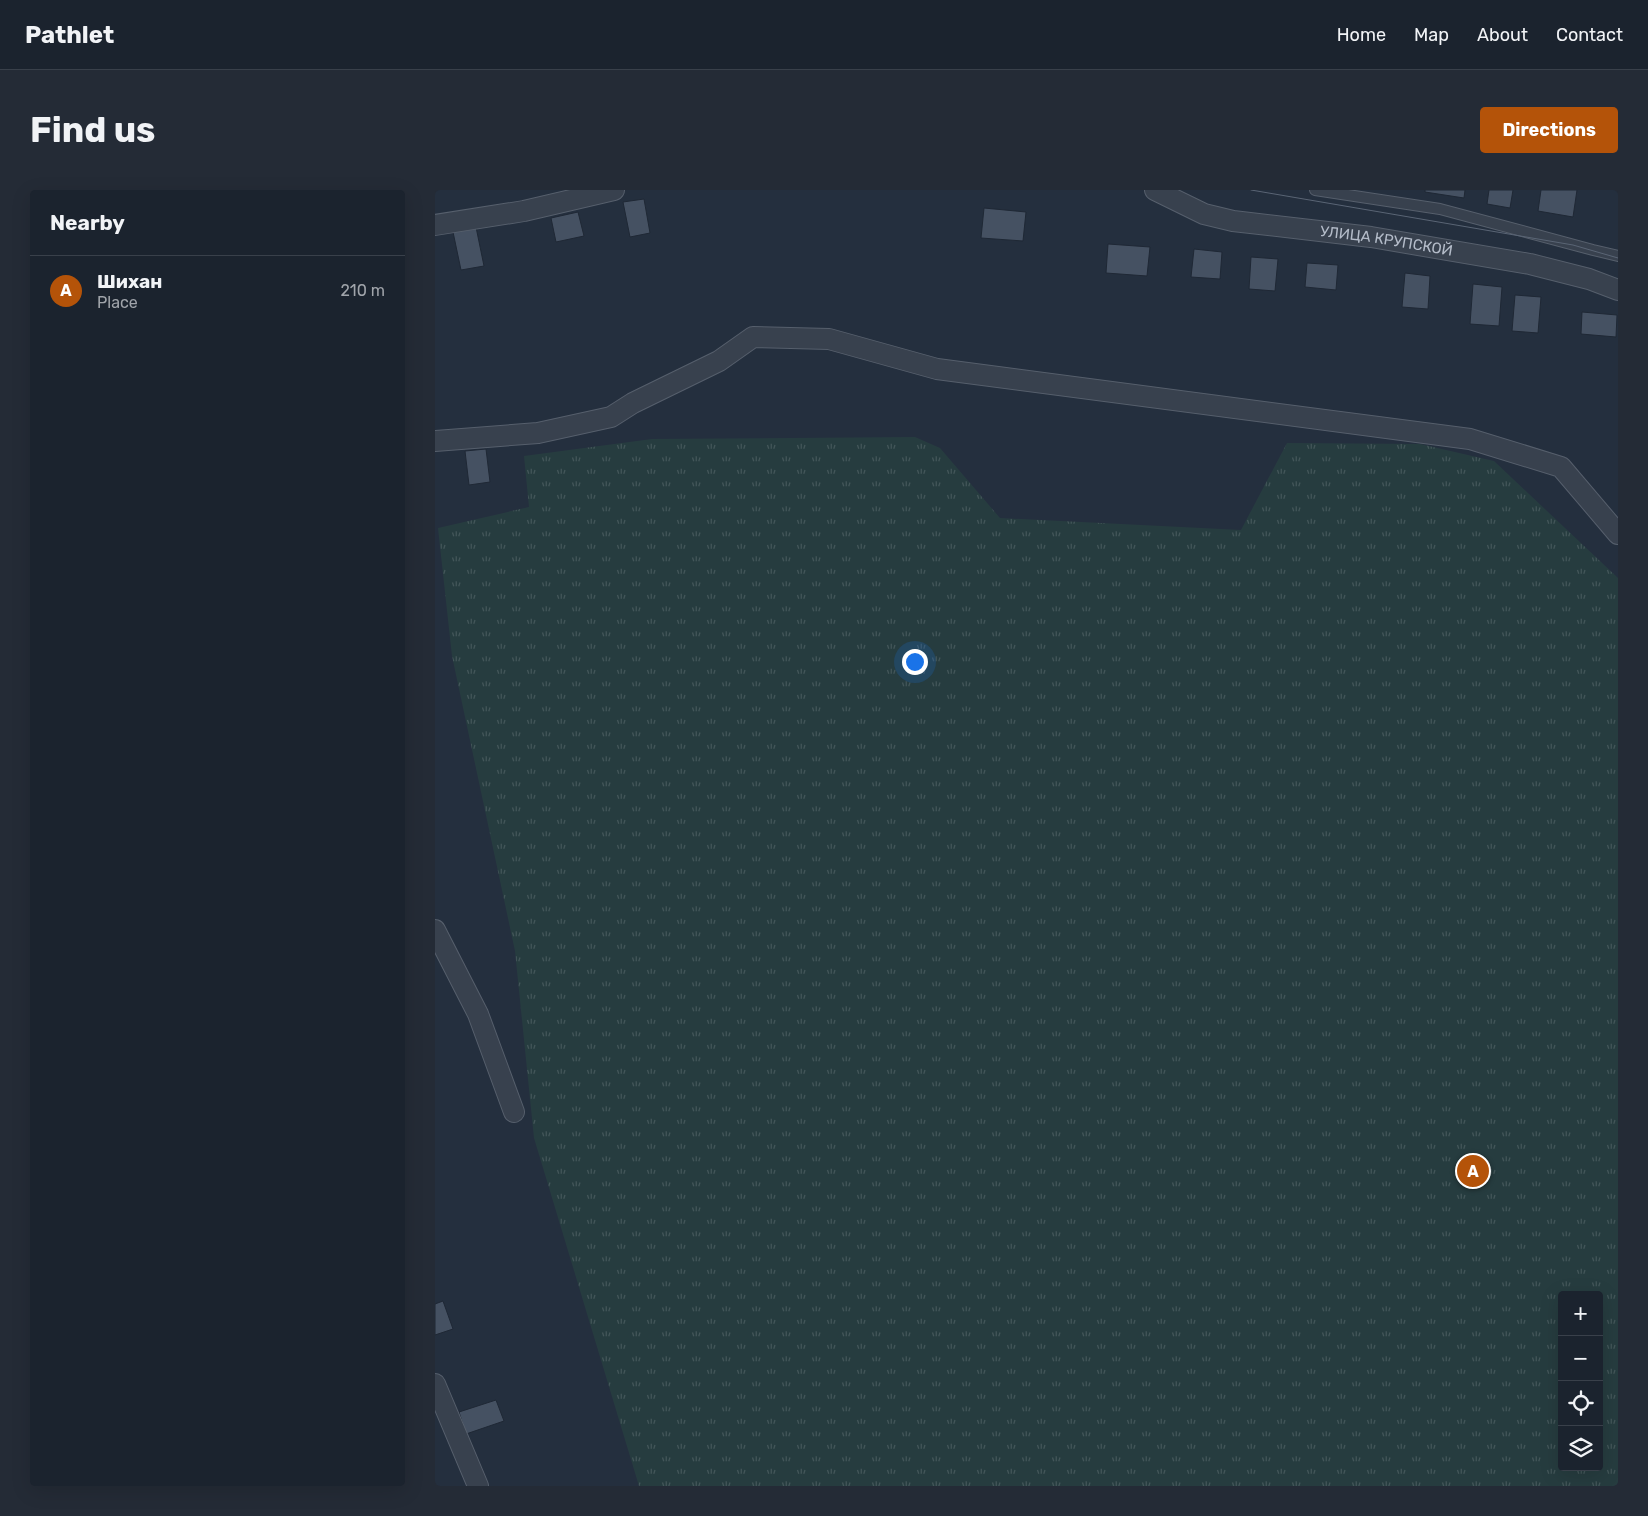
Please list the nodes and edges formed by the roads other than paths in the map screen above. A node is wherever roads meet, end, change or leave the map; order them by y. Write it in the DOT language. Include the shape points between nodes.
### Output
graph roads {
  1 [pos="614,190"];
  2 [pos="1155,190"];
  3 [pos="1315,190"];
  4 [pos="435,225"];
  5 [pos="1618,256"];
  6 [pos="1618,290"];
  7 [pos="435,441"];
  8 [pos="1618,534"];
  9 [pos="435,930"];
  10 [pos="514,1112"];
  11 [pos="435,1384"];
  12 [pos="479,1486"];
  1 -- 4 [label="street" via="524,211"];
  2 -- 6 [label="street, УЛИЦА КРУПСКОЙ" via="1204,214 1233,221 1371,237 1530,264"];
  3 -- 5 [label="lane" via="1440,209"];
  7 -- 8 [label="street" via="538,433 611,417 719,361 753,337 829,339 937,369 1470,438 1561,467"];
  9 -- 10 [label="street" via="478,1014"];
  11 -- 12 [label="street"];
}
